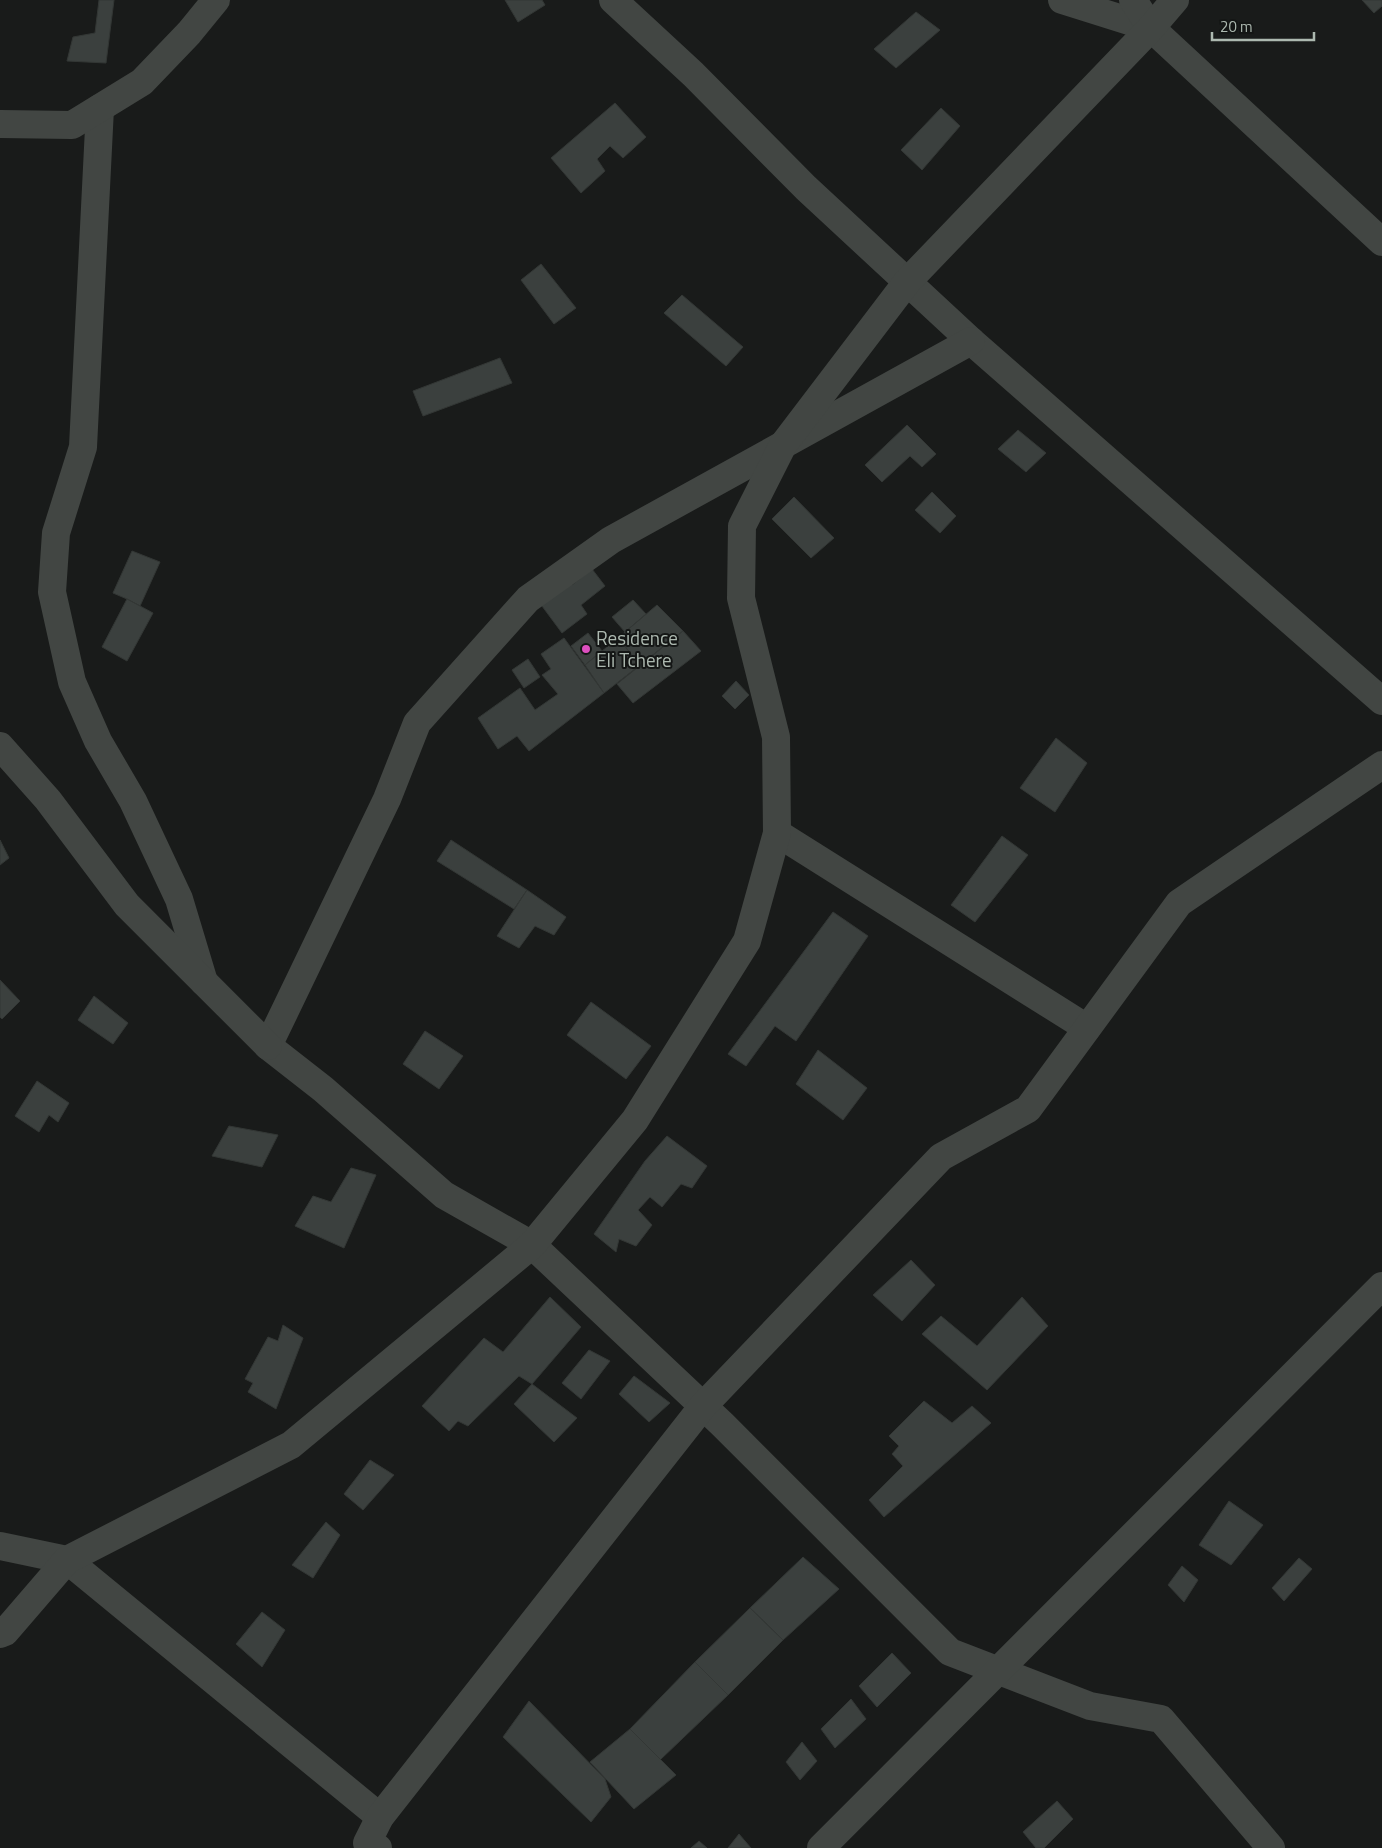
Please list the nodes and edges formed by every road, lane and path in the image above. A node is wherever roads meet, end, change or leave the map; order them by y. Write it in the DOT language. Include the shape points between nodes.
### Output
graph roads {
  1 [pos="216,0"];
  2 [pos="613,0"];
  3 [pos="1062,0"];
  4 [pos="1133,0"];
  5 [pos="1174,0"];
  6 [pos="1150,28"];
  7 [pos="100,108"];
  8 [pos="0,124"];
  9 [pos="1382,242"];
  10 [pos="907,282"];
  11 [pos="971,341"];
  12 [pos="783,445"];
  13 [pos="1382,701"];
  14 [pos="0,746"];
  15 [pos="1382,764"];
  16 [pos="777,833"];
  17 [pos="204,982"];
  18 [pos="1087,1028"];
  19 [pos="268,1046"];
  20 [pos="532,1245"];
  21 [pos="1382,1286"];
  22 [pos="703,1406"];
  23 [pos="0,1546"];
  24 [pos="67,1560"];
  25 [pos="0,1634"];
  26 [pos="998,1671"];
  27 [pos="380,1817"];
  28 [pos="369,1846"];
  29 [pos="821,1848"];
  30 [pos="1271,1848"];
  1 -- 7 [label="street" via="142,82"];
  2 -- 10 [label="street"];
  3 -- 6 [label="street"];
  4 -- 6 [label="street"];
  5 -- 6 [label="street"];
  6 -- 9 [label="street"];
  6 -- 10 [label="street"];
  7 -- 8 [label="street" via="72,125"];
  7 -- 17 [label="street" via="83,447 56,533 52,592 72,682 98,741 134,801 179,899"];
  10 -- 11 [label="street"];
  10 -- 12 [label="street"];
  11 -- 12 [label="street"];
  11 -- 13 [label="street"];
  12 -- 16 [label="street" via="742,526 741,598 776,737"];
  12 -- 19 [label="street" via="612,540 528,599 418,722 387,798"];
  14 -- 17 [label="street" via="48,800 127,905"];
  15 -- 18 [label="street" via="1179,903"];
  16 -- 18 [label="street"];
  16 -- 20 [label="street" via="747,941 635,1120"];
  17 -- 19 [label="street"];
  18 -- 22 [label="street" via="1028,1108 940,1157"];
  19 -- 20 [label="street" via="323,1089 444,1195"];
  20 -- 22 [label="street"];
  20 -- 24 [label="street" via="291,1445"];
  21 -- 26 [label="street"];
  22 -- 26 [label="street" via="950,1652"];
  22 -- 27 [label="street"];
  23 -- 24 [label="street"];
  24 -- 25 [label="street"];
  24 -- 27 [label="street"];
  26 -- 29 [label="street"];
  26 -- 30 [label="street" via="1090,1706 1160,1718"];
  27 -- 28 [label="street"];
}
